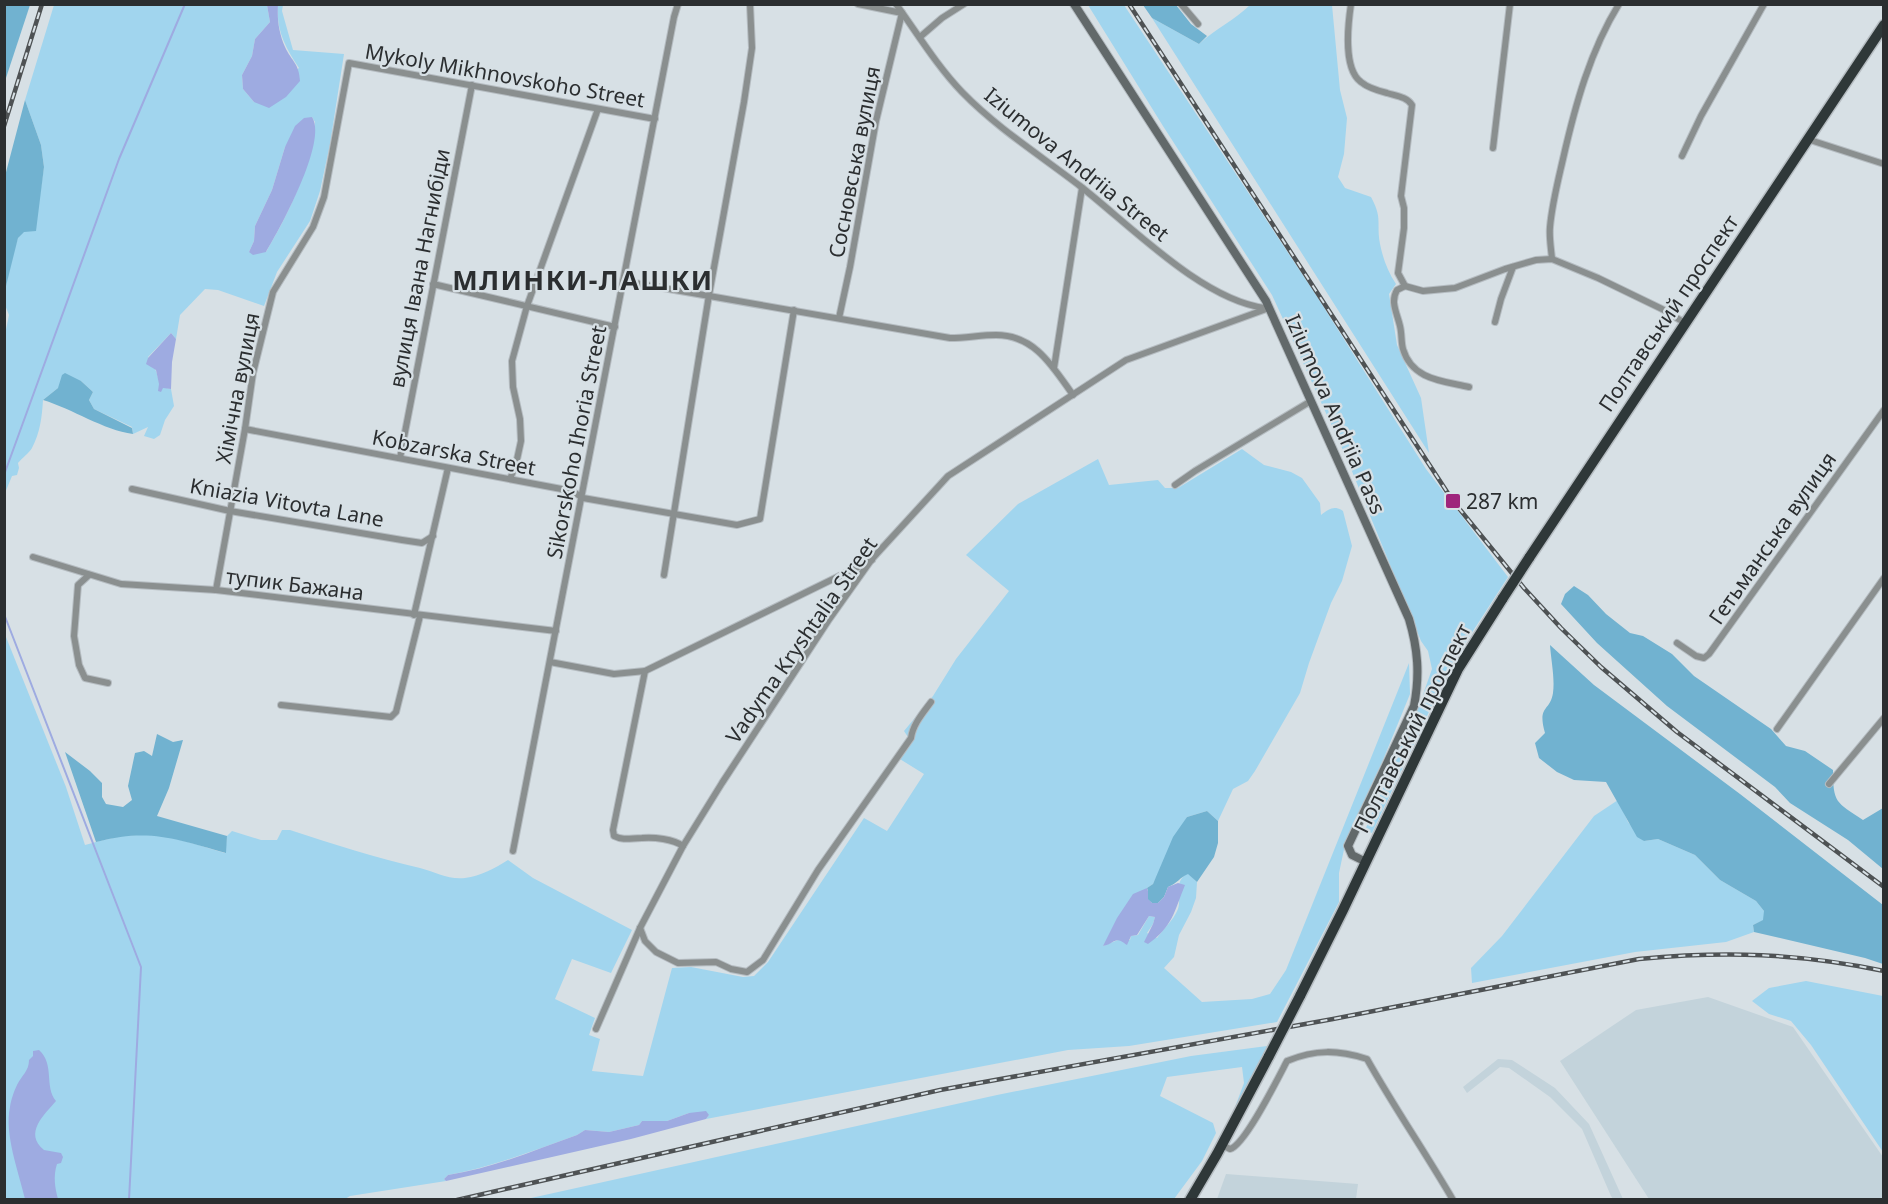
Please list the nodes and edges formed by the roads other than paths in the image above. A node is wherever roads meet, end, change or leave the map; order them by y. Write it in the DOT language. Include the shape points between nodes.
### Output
graph roads {
  1 [pos="678,4"];
  2 [pos="750,4"];
  3 [pos="858,4"];
  4 [pos="896,4"];
  5 [pos="964,4"];
  6 [pos="1074,4"];
  7 [pos="1181,4"];
  8 [pos="1351,4"];
  9 [pos="1510,4"];
  10 [pos="1619,4"];
  11 [pos="1764,4"];
  12 [pos="902,13"];
  13 [pos="1198,24"];
  14 [pos="1884,25"];
  15 [pos="920,37"];
  16 [pos="349,63"];
  17 [pos="472,85"];
  18 [pos="598,109"];
  19 [pos="655,119"];
  20 [pos="1807,139"];
  21 [pos="1493,148"];
  22 [pos="1682,156"];
  23 [pos="1884,164"];
  24 [pos="1082,188"];
  25 [pos="1552,259"];
  26 [pos="1513,267"];
  27 [pos="623,281"];
  28 [pos="433,284"];
  29 [pos="1405,286"];
  30 [pos="709,295"];
  31 [pos="526,306"];
  32 [pos="1269,308"];
  33 [pos="794,310"];
  34 [pos="839,318"];
  35 [pos="1495,322"];
  36 [pos="1685,323"];
  37 [pos="615,327"];
  38 [pos="1054,368"];
  39 [pos="1469,387"];
  40 [pos="1073,395"];
  41 [pos="1311,401"];
  42 [pos="1884,410"];
  43 [pos="245,429"];
  44 [pos="400,458"];
  45 [pos="448,468"];
  46 [pos="510,479"];
  47 [pos="1175,485"];
  48 [pos="132,489"];
  49 [pos="583,498"];
  50 [pos="230,511"];
  51 [pos="674,513"];
  52 [pos="433,536"];
  53 [pos="33,557"];
  54 [pos="872,559"];
  55 [pos="89,575"];
  56 [pos="664,575"];
  57 [pos="1884,578"];
  58 [pos="216,590"];
  59 [pos="417,615"];
  60 [pos="556,631"];
  61 [pos="1677,643"];
  62 [pos="550,662"];
  63 [pos="645,671"];
  64 [pos="108,683"];
  65 [pos="931,702"];
  66 [pos="280,705"];
  67 [pos="1884,718"];
  68 [pos="1777,729"];
  69 [pos="1829,784"];
  70 [pos="683,846"];
  71 [pos="513,851"];
  72 [pos="1366,862"];
  73 [pos="640,928"];
  74 [pos="596,1029"];
  75 [pos="1222,1145"];
  76 [pos="1190,1200"];
  77 [pos="1453,1200"];
  1 -- 19 [label="street, Sikorskoho Ihoria Street"];
  2 -- 30 [label="street" via="752,48"];
  3 -- 12 [label="street"];
  4 -- 12 [label="street, Iziumova Andriia Street"];
  5 -- 15 [label="street"];
  6 -- 32 [label="street, Iziumova Andriia Pass"];
  7 -- 13 [label="street"];
  8 -- 29 [label="street" via="1348,43 1352,73 1366,86 1405,98 1412,105 1401,196 1404,228 1398,273"];
  9 -- 21 [label="street"];
  10 -- 25 [label="street" via="1601,36 1570,129 1550,229"];
  11 -- 22 [label="street"];
  12 -- 15 [label="street, Iziumova Andriia Street"];
  12 -- 34 [label="street, Сосновська вулиця" via="876,121"];
  14 -- 20 [label="highway, Полтавський проспект"];
  15 -- 24 [label="street, Iziumova Andriia Street" via="965,94"];
  16 -- 17 [label="street, Mykoly Mikhnovskoho Street"];
  16 -- 43 [label="street, Хімічна вулиця" via="324,197 313,227 273,292 252,373"];
  17 -- 18 [label="street, Mykoly Mikhnovskoho Street"];
  17 -- 28 [label="street, вулиця Івана Нагнибіди"];
  18 -- 19 [label="street, Mykoly Mikhnovskoho Street"];
  18 -- 31 [label="street"];
  19 -- 27 [label="street, Sikorskoho Ihoria Street"];
  20 -- 23 [label="street"];
  20 -- 36 [label="highway, Полтавський проспект"];
  24 -- 32 [label="street, Iziumova Andriia Street" via="1190,275 1232,298"];
  24 -- 38 [label="street"];
  25 -- 26 [label="street"];
  25 -- 36 [label="street" via="1651,303"];
  26 -- 29 [label="street" via="1455,288 1423,291"];
  26 -- 35 [label="street"];
  27 -- 30 [label="street"];
  27 -- 37 [label="street, Sikorskoho Ihoria Street"];
  28 -- 31 [label="street"];
  28 -- 44 [label="street, вулиця Івана Нагнибіди"];
  29 -- 39 [label="street" via="1393,297 1407,359 1423,375"];
  30 -- 33 [label="street"];
  30 -- 51 [label="street"];
  31 -- 37 [label="street"];
  31 -- 46 [label="street" via="512,361 521,441"];
  32 -- 40 [label="street, Vadyma Kryshtalia Street" via="1126,360"];
  32 -- 41 [label="street, Iziumova Andriia Pass"];
  33 -- 34 [label="street"];
  33 -- 51 [label="street, Kobzarska Street" via="760,519 737,525"];
  34 -- 38 [label="street" via="950,338 1014,338 1038,349"];
  36 -- 72 [label="highway, Полтавський проспект, bridge" via="1458,669"];
  37 -- 49 [label="street, Sikorskoho Ihoria Street"];
  38 -- 40 [label="street"];
  40 -- 54 [label="street, Vadyma Kryshtalia Street" via="948,476"];
  41 -- 47 [label="street"];
  41 -- 72 [label="street, Iziumova Andriia Pass" via="1416,643 1418,684 1414,706 1348,846 1352,855"];
  42 -- 61 [label="street, Гетьманська вулиця" via="1709,654 1704,658 1696,656"];
  43 -- 44 [label="street, Kobzarska Street"];
  43 -- 50 [label="street, Хімічна вулиця"];
  44 -- 45 [label="street, Kobzarska Street"];
  45 -- 46 [label="street, Kobzarska Street"];
  45 -- 52 [label="street"];
  46 -- 49 [label="street, Kobzarska Street" via="572,491"];
  48 -- 50 [label="street, Kniazia Vitovta Lane"];
  49 -- 51 [label="street, Kobzarska Street"];
  49 -- 60 [label="street, Sikorskoho Ihoria Street"];
  50 -- 52 [label="street, Kniazia Vitovta Lane" via="422,543"];
  50 -- 58 [label="street, Хімічна вулиця"];
  51 -- 56 [label="street"];
  52 -- 59 [label="street"];
  53 -- 55 [label="street, тупик Бажана"];
  54 -- 63 [label="street"];
  54 -- 70 [label="street, Vadyma Kryshtalia Street"];
  55 -- 58 [label="street, тупик Бажана" via="121,584"];
  55 -- 64 [label="street" via="78,585 74,636 79,665 85,678"];
  57 -- 68 [label="street"];
  58 -- 59 [label="street, тупик Бажана"];
  59 -- 60 [label="street, тупик Бажана"];
  59 -- 66 [label="street" via="412,653 396,712 391,717"];
  60 -- 62 [label="street, Sikorskoho Ihoria Street"];
  62 -- 63 [label="street" via="614,674"];
  62 -- 71 [label="street, Sikorskoho Ihoria Street"];
  63 -- 70 [label="street" via="612,830 620,839 650,838"];
  65 -- 73 [label="street" via="917,721 911,738 818,870 763,960 747,972 716,962 678,963 645,941"];
  67 -- 69 [label="street"];
  70 -- 73 [label="street, Vadyma Kryshtalia Street"];
  72 -- 75 [label="highway, Полтавський проспект, bridge"];
  73 -- 74 [label="street, Vadyma Kryshtalia Street"];
  75 -- 76 [label="highway, Полтавський проспект"];
  75 -- 77 [label="street" via="1234,1148 1249,1130 1287,1061 1326,1051 1351,1054 1367,1059"];
}
